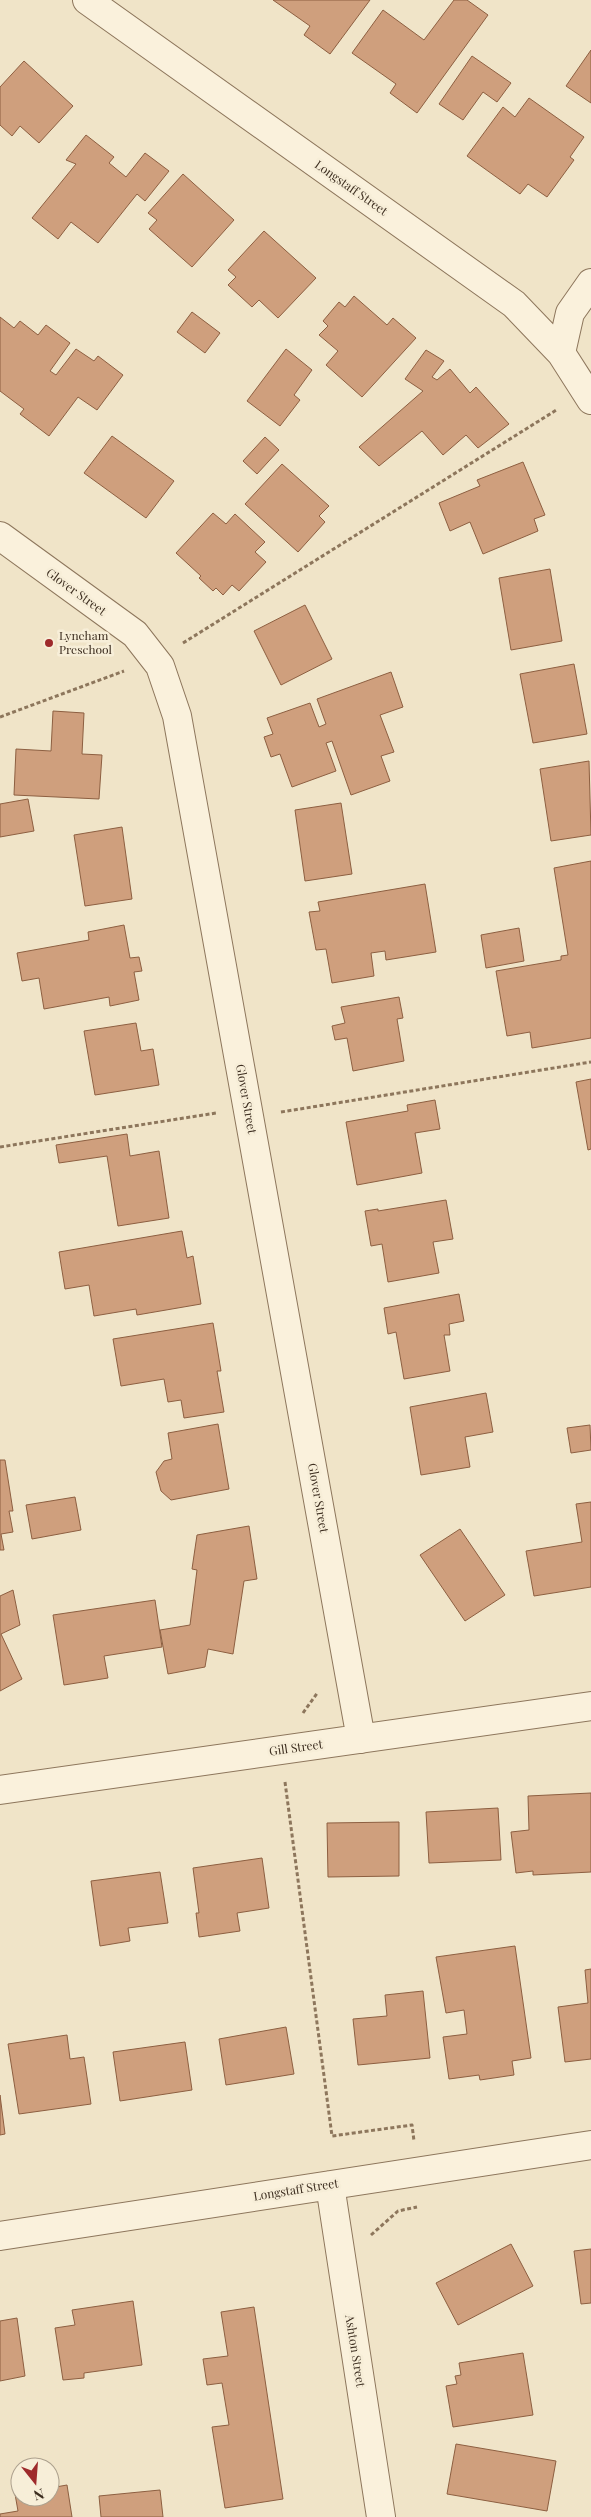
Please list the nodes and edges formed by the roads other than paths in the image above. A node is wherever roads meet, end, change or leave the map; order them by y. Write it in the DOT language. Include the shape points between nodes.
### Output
graph roads {
  1 [pos="87,0"];
  2 [pos="591,283"];
  3 [pos="561,353"];
  4 [pos="589,396"];
  5 [pos="0,536"];
  6 [pos="591,1706"];
  7 [pos="361,1739"];
  8 [pos="0,1790"];
  9 [pos="591,2145"];
  10 [pos="330,2185"];
  11 [pos="0,2236"];
  12 [pos="381,2517"];
  1 -- 3 [label="street, Longstaff Street" via="514,304"];
  2 -- 3 [label="street" via="570,313"];
  3 -- 4 [label="street, Longstaff Street"];
  5 -- 7 [label="street, Glover Street" via="135,634 160,666 177,716"];
  6 -- 7 [label="street, Gill Street"];
  7 -- 8 [label="street, Gill Street"];
  9 -- 10 [label="street, Longstaff Street"];
  10 -- 11 [label="street, Longstaff Street"];
  10 -- 12 [label="street, Ashton Street"];
}
